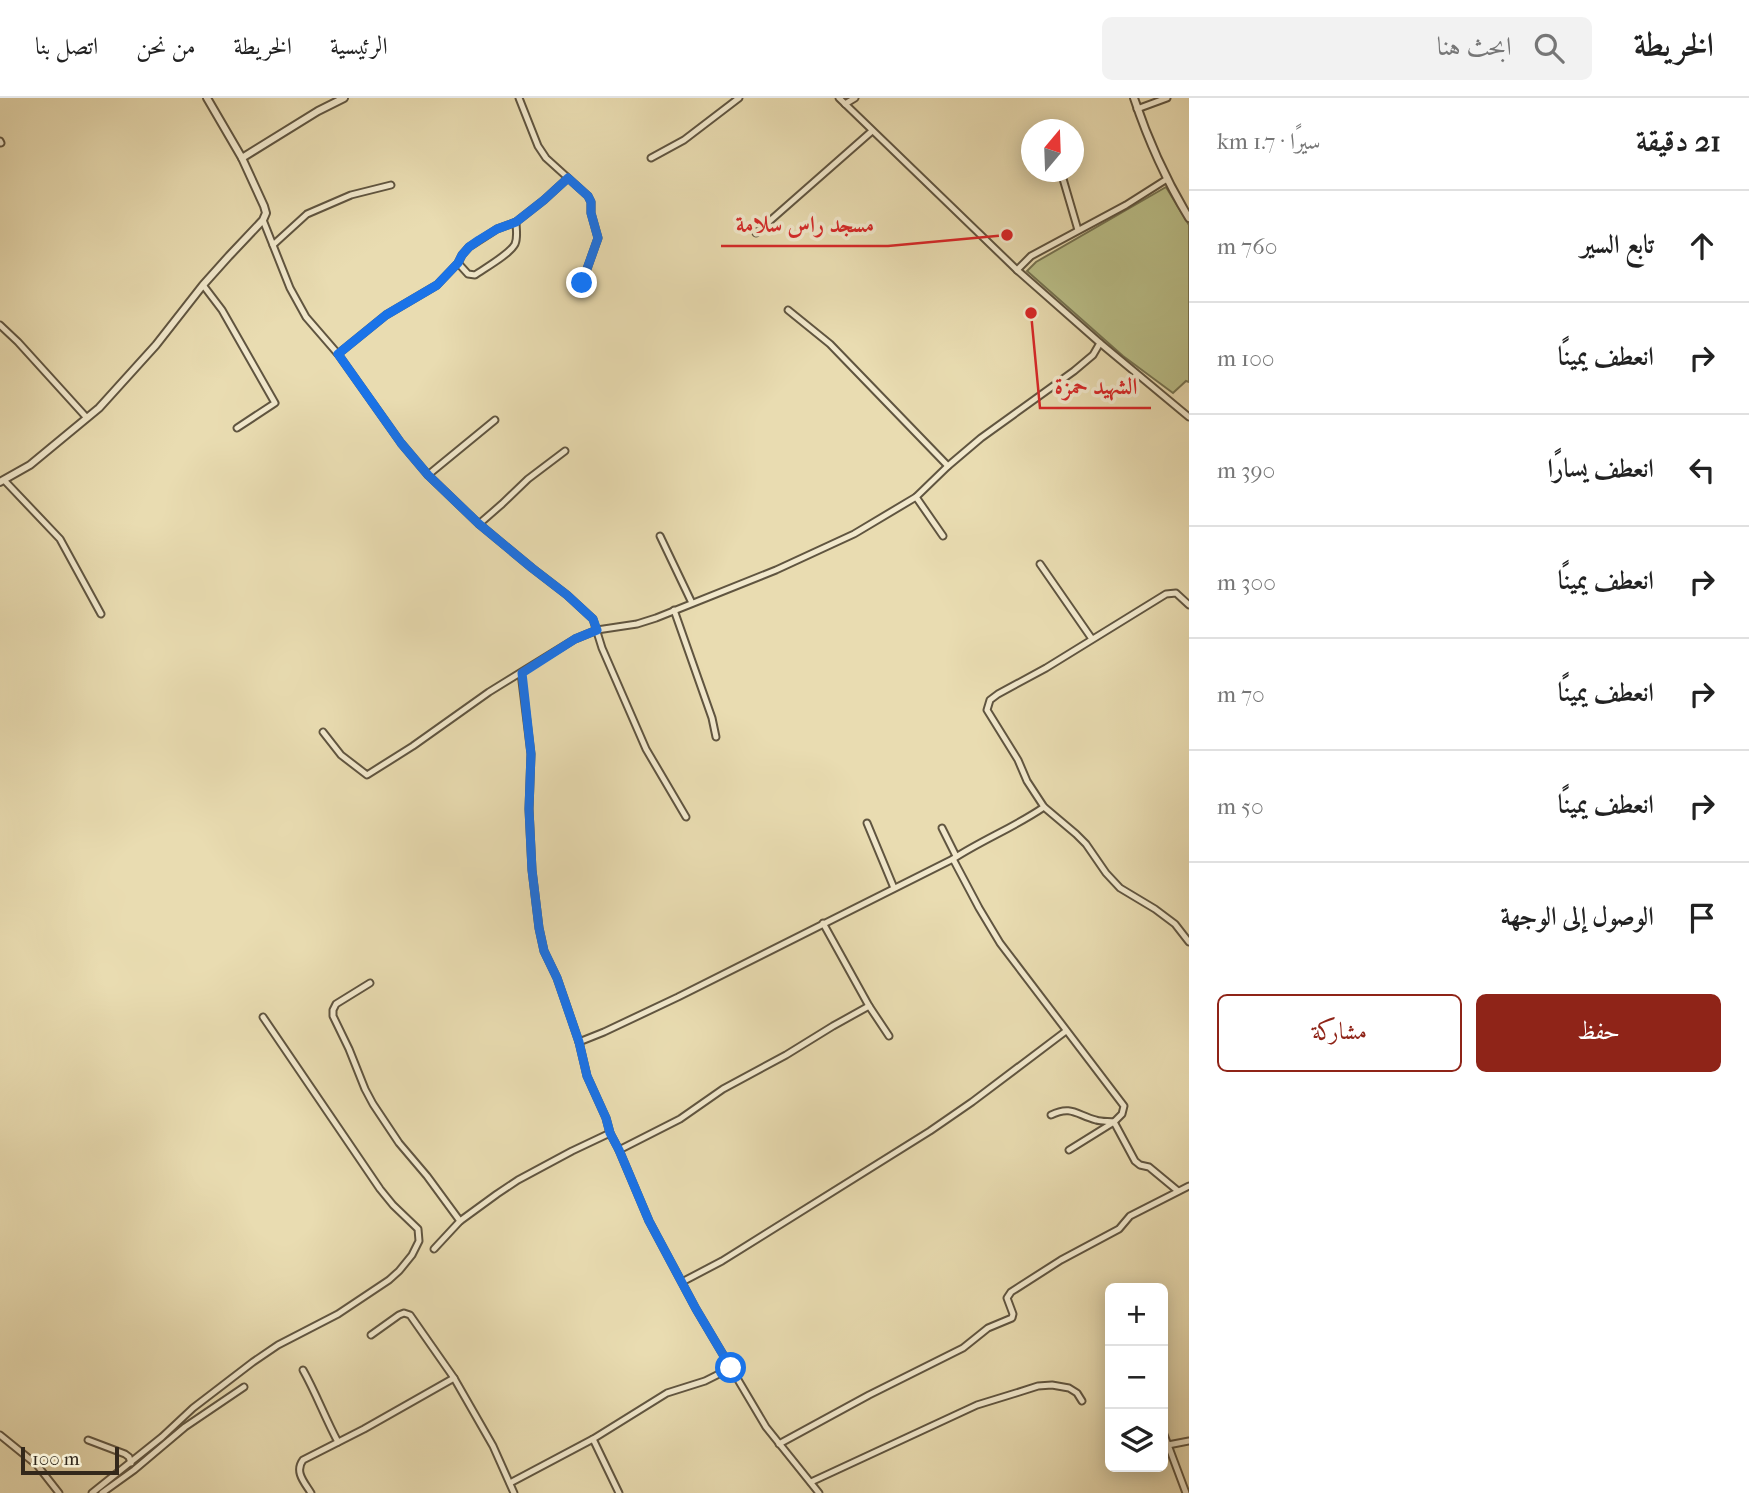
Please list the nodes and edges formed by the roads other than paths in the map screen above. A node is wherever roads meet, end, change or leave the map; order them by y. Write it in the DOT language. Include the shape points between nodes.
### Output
graph roads {
  1 [pos="207,98"];
  2 [pos="344,98"];
  3 [pos="519,98"];
  4 [pos="739,98"];
  5 [pos="839,98"];
  6 [pos="855,98"];
  7 [pos="1133,98"];
  8 [pos="1167,98"];
  9 [pos="845,104"];
  10 [pos="1138,109"];
  11 [pos="873,131"];
  12 [pos="242,158"];
  13 [pos="650,158"];
  14 [pos="568,178"];
  15 [pos="1167,179"];
  16 [pos="1064,182"];
  17 [pos="391,185"];
  18 [pos="1189,218"];
  19 [pos="263,220"];
  20 [pos="516,222"];
  21 [pos="1078,230"];
  22 [pos="756,233"];
  23 [pos="273,245"];
  24 [pos="458,263"];
  25 [pos="1017,270"];
  26 [pos="582,283"];
  27 [pos="203,285"];
  28 [pos="788,310"];
  29 [pos="0,325"];
  30 [pos="1100,343"];
  31 [pos="338,354"];
  32 [pos="1189,417"];
  33 [pos="87,418"];
  34 [pos="495,421"];
  35 [pos="237,428"];
  36 [pos="565,450"];
  37 [pos="948,466"];
  38 [pos="428,475"];
  39 [pos="2,481"];
  40 [pos="916,497"];
  41 [pos="479,524"];
  42 [pos="660,536"];
  43 [pos="943,536"];
  44 [pos="1040,564"];
  45 [pos="692,603"];
  46 [pos="1189,604"];
  47 [pos="674,610"];
  48 [pos="101,614"];
  49 [pos="597,630"];
  50 [pos="1093,639"];
  51 [pos="522,673"];
  52 [pos="323,732"];
  53 [pos="716,737"];
  54 [pos="1044,807"];
  55 [pos="687,817"];
  56 [pos="867,823"];
  57 [pos="942,828"];
  58 [pos="954,858"];
  59 [pos="894,888"];
  60 [pos="823,923"];
  61 [pos="1189,942"];
  62 [pos="370,983"];
  63 [pos="869,1006"];
  64 [pos="263,1017"];
  65 [pos="1066,1031"];
  66 [pos="889,1036"];
  67 [pos="579,1042"];
  68 [pos="1051,1115"];
  69 [pos="1114,1122"];
  70 [pos="610,1133"];
  71 [pos="619,1150"];
  72 [pos="1069,1150"];
  73 [pos="1189,1185"];
  74 [pos="1178,1191"];
  75 [pos="460,1221"];
  76 [pos="434,1249"];
  77 [pos="682,1282"];
  78 [pos="371,1335"];
  79 [pos="731,1368"];
  80 [pos="303,1370"];
  81 [pos="454,1378"];
  82 [pos="244,1387"];
  83 [pos="1082,1401"];
  84 [pos="0,1435"];
  85 [pos="88,1440"];
  86 [pos="593,1440"];
  87 [pos="1189,1441"];
  88 [pos="338,1442"];
  89 [pos="779,1444"];
  90 [pos="1168,1445"];
  91 [pos="131,1462"];
  92 [pos="811,1482"];
  93 [pos="510,1483"];
  94 [pos="59,1493"];
  95 [pos="92,1493"];
  96 [pos="102,1493"];
  97 [pos="312,1493"];
  98 [pos="514,1493"];
  99 [pos="618,1493"];
  100 [pos="819,1493"];
  101 [pos="1186,1493"];
  1 -- 12 [label="street"];
  2 -- 12 [label="street"];
  3 -- 14 [label="street" via="538,145"];
  4 -- 13 [label="street" via="684,140"];
  5 -- 9 [label="street"];
  6 -- 9 [label="street"];
  7 -- 10 [label="street"];
  8 -- 10 [label="street"];
  9 -- 11 [label="street"];
  10 -- 15 [label="street"];
  11 -- 22 [label="street"];
  11 -- 25 [label="street"];
  12 -- 19 [label="street" via="264,206"];
  14 -- 20 [label="street"];
  14 -- 26 [label="street" via="588,196 598,233"];
  15 -- 18 [label="street"];
  15 -- 21 [label="street"];
  16 -- 21 [label="street"];
  17 -- 23 [label="street" via="351,195 307,215"];
  19 -- 23 [label="street"];
  19 -- 27 [label="street"];
  20 -- 24 [label="street" via="479,240"];
  20 -- 24 [label="street" via="516,240 507,253 475,275"];
  21 -- 25 [label="street" via="1031,256"];
  23 -- 31 [label="street" via="306,317"];
  24 -- 31 [label="street" via="437,285 386,315"];
  25 -- 30 [label="street"];
  27 -- 33 [label="street" via="129,377"];
  27 -- 35 [label="street" via="275,403"];
  28 -- 37 [label="street" via="830,344"];
  29 -- 33 [label="street"];
  30 -- 32 [label="street"];
  30 -- 37 [label="street" via="1074,371"];
  31 -- 38 [label="street"];
  33 -- 39 [label="street" via="30,465"];
  34 -- 38 [label="street"];
  36 -- 41 [label="street"];
  37 -- 40 [label="street"];
  38 -- 41 [label="street"];
  39 -- 48 [label="street" via="60,539"];
  40 -- 43 [label="street"];
  40 -- 45 [label="street" via="854,534"];
  41 -- 49 [label="street" via="567,595 593,619"];
  42 -- 45 [label="street"];
  44 -- 50 [label="street"];
  45 -- 47 [label="street"];
  46 -- 50 [label="street" via="1171,592"];
  47 -- 49 [label="street" via="637,624"];
  47 -- 53 [label="street"];
  49 -- 51 [label="street"];
  49 -- 55 [label="street" via="646,749"];
  50 -- 54 [label="street" via="998,694 987,706"];
  51 -- 52 [label="street" via="368,775 341,755"];
  51 -- 67 [label="street" via="531,754 529,809 539,928"];
  54 -- 58 [label="street"];
  54 -- 61 [label="street" via="1086,844 1120,888 1165,916"];
  56 -- 59 [label="street"];
  57 -- 58 [label="street"];
  58 -- 59 [label="street"];
  58 -- 65 [label="street" via="1000,943"];
  59 -- 60 [label="street"];
  60 -- 63 [label="street"];
  60 -- 67 [label="street" via="678,998"];
  62 -- 75 [label="street" via="336,1004 333,1016 373,1104"];
  63 -- 66 [label="street"];
  63 -- 71 [label="street" via="723,1089 680,1119"];
  64 -- 91 [label="street" via="380,1189 418,1229 419,1241 389,1280 253,1362"];
  65 -- 69 [label="street" via="1124,1106"];
  65 -- 77 [label="street" via="930,1131"];
  67 -- 70 [label="street"];
  68 -- 69 [label="street" via="1073,1111"];
  69 -- 72 [label="street"];
  69 -- 74 [label="street" via="1135,1161"];
  70 -- 71 [label="street"];
  70 -- 75 [label="street" via="518,1181"];
  71 -- 77 [label="street" via="649,1221"];
  73 -- 74 [label="street"];
  74 -- 89 [label="street" via="1011,1292 1007,1298 1013,1314 1010,1320"];
  75 -- 76 [label="street"];
  77 -- 79 [label="street"];
  78 -- 81 [label="street" via="399,1315 410,1315"];
  79 -- 86 [label="street" via="667,1393"];
  79 -- 89 [label="street"];
  80 -- 88 [label="street"];
  81 -- 88 [label="street"];
  81 -- 93 [label="street"];
  82 -- 96 [label="street"];
  83 -- 92 [label="street" via="1069,1388 1038,1386 977,1405"];
  84 -- 94 [label="street" via="37,1465"];
  85 -- 91 [label="street" via="125,1454"];
  86 -- 93 [label="street"];
  86 -- 99 [label="street"];
  87 -- 90 [label="street"];
  88 -- 97 [label="street" via="300,1464 299,1472"];
  89 -- 92 [label="street"];
  90 -- 101 [label="street"];
  91 -- 95 [label="street"];
  92 -- 100 [label="street"];
  93 -- 98 [label="street"];
}
